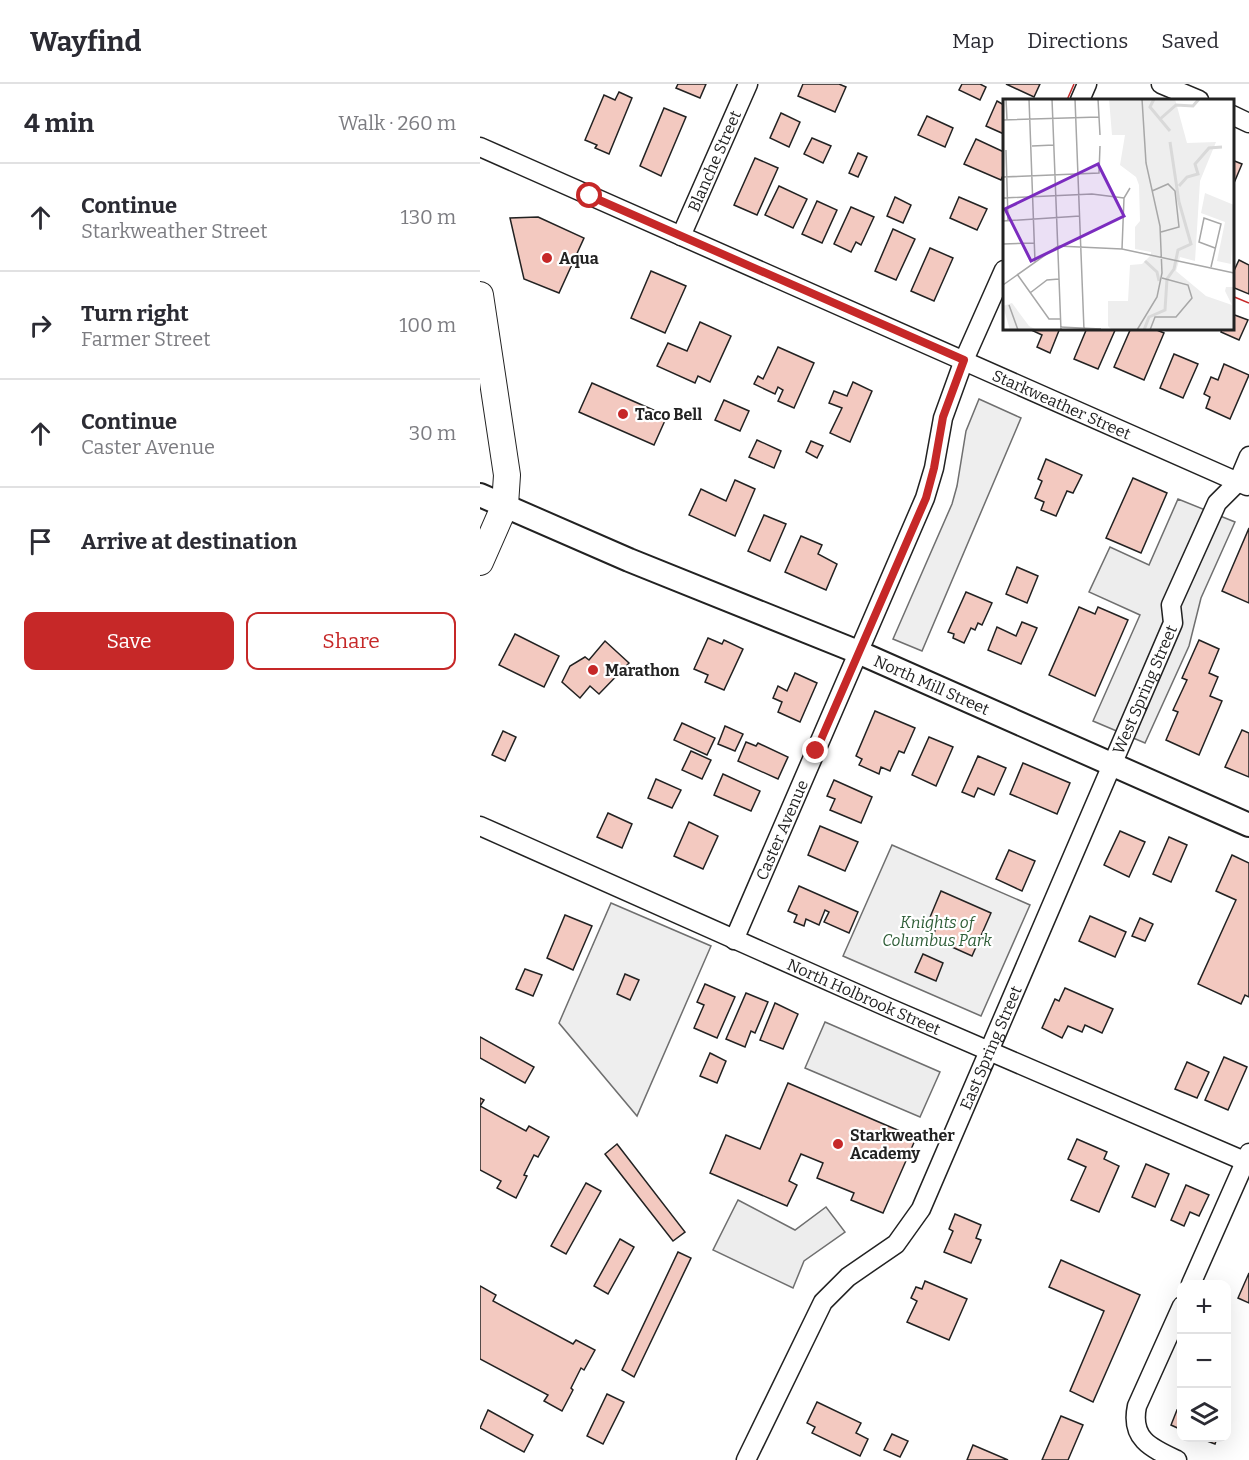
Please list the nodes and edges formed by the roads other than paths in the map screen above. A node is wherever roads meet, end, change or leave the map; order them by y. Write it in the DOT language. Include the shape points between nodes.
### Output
graph roads {
  1 [pos="748,84"];
  2 [pos="1087,84"];
  3 [pos="1161,84"];
  4 [pos="1080,99"];
  5 [pos="1197,99"];
  6 [pos="1234,116"];
  7 [pos="1249,123"];
  8 [pos="480,147"];
  9 [pos="681,236"];
  10 [pos="1003,274"];
  11 [pos="480,296"];
  12 [pos="964,360"];
  13 [pos="1249,456"];
  14 [pos="1243,484"];
  15 [pos="480,495"];
  16 [pos="505,505"];
  17 [pos="480,562"];
  18 [pos="858,652"];
  19 [pos="1111,764"];
  20 [pos="1249,825"];
  21 [pos="480,826"];
  22 [pos="734,940"];
  23 [pos="990,1051"];
  24 [pos="1248,1159"];
  25 [pos="1193,1280"];
  26 [pos="1177,1317"];
  27 [pos="746,1460"];
  28 [pos="1177,1460"];
  1 -- 9 [label="street, Blanche Street"];
  2 -- 4 [label="street"];
  3 -- 5 [label="street"];
  6 -- 7 [label="street"];
  8 -- 9 [label="street, Starkweather Street"];
  9 -- 12 [label="street, Starkweather Street"];
  10 -- 12 [label="street, Caster Avenue"];
  11 -- 16 [label="main road" via="507,475"];
  12 -- 14 [label="street, Starkweather Street"];
  12 -- 18 [label="street, Caster Avenue" via="943,417 926,498"];
  13 -- 14 [label="street, West Spring Street"];
  14 -- 19 [label="street, West Spring Street" via="1217,503 1171,605 1173,623"];
  15 -- 16 [label="street, North Mill Street"];
  16 -- 17 [label="main road"];
  16 -- 18 [label="street, North Mill Street" via="629,560"];
  18 -- 19 [label="street, North Mill Street"];
  18 -- 22 [label="street, Caster Avenue"];
  19 -- 20 [label="street, North Mill Street"];
  19 -- 23 [label="street, East Spring Street"];
  21 -- 22 [label="street, North Holbrook Street"];
  22 -- 23 [label="street, North Holbrook Street"];
  23 -- 24 [label="street, North Holbrook Street"];
  23 -- 27 [label="street, East Spring Street" via="921,1209 896,1244 848,1277 823,1302"];
  24 -- 25 [label="street"];
  26 -- 28 [label="street" via="1137,1406 1135,1423 1147,1445"];
}
